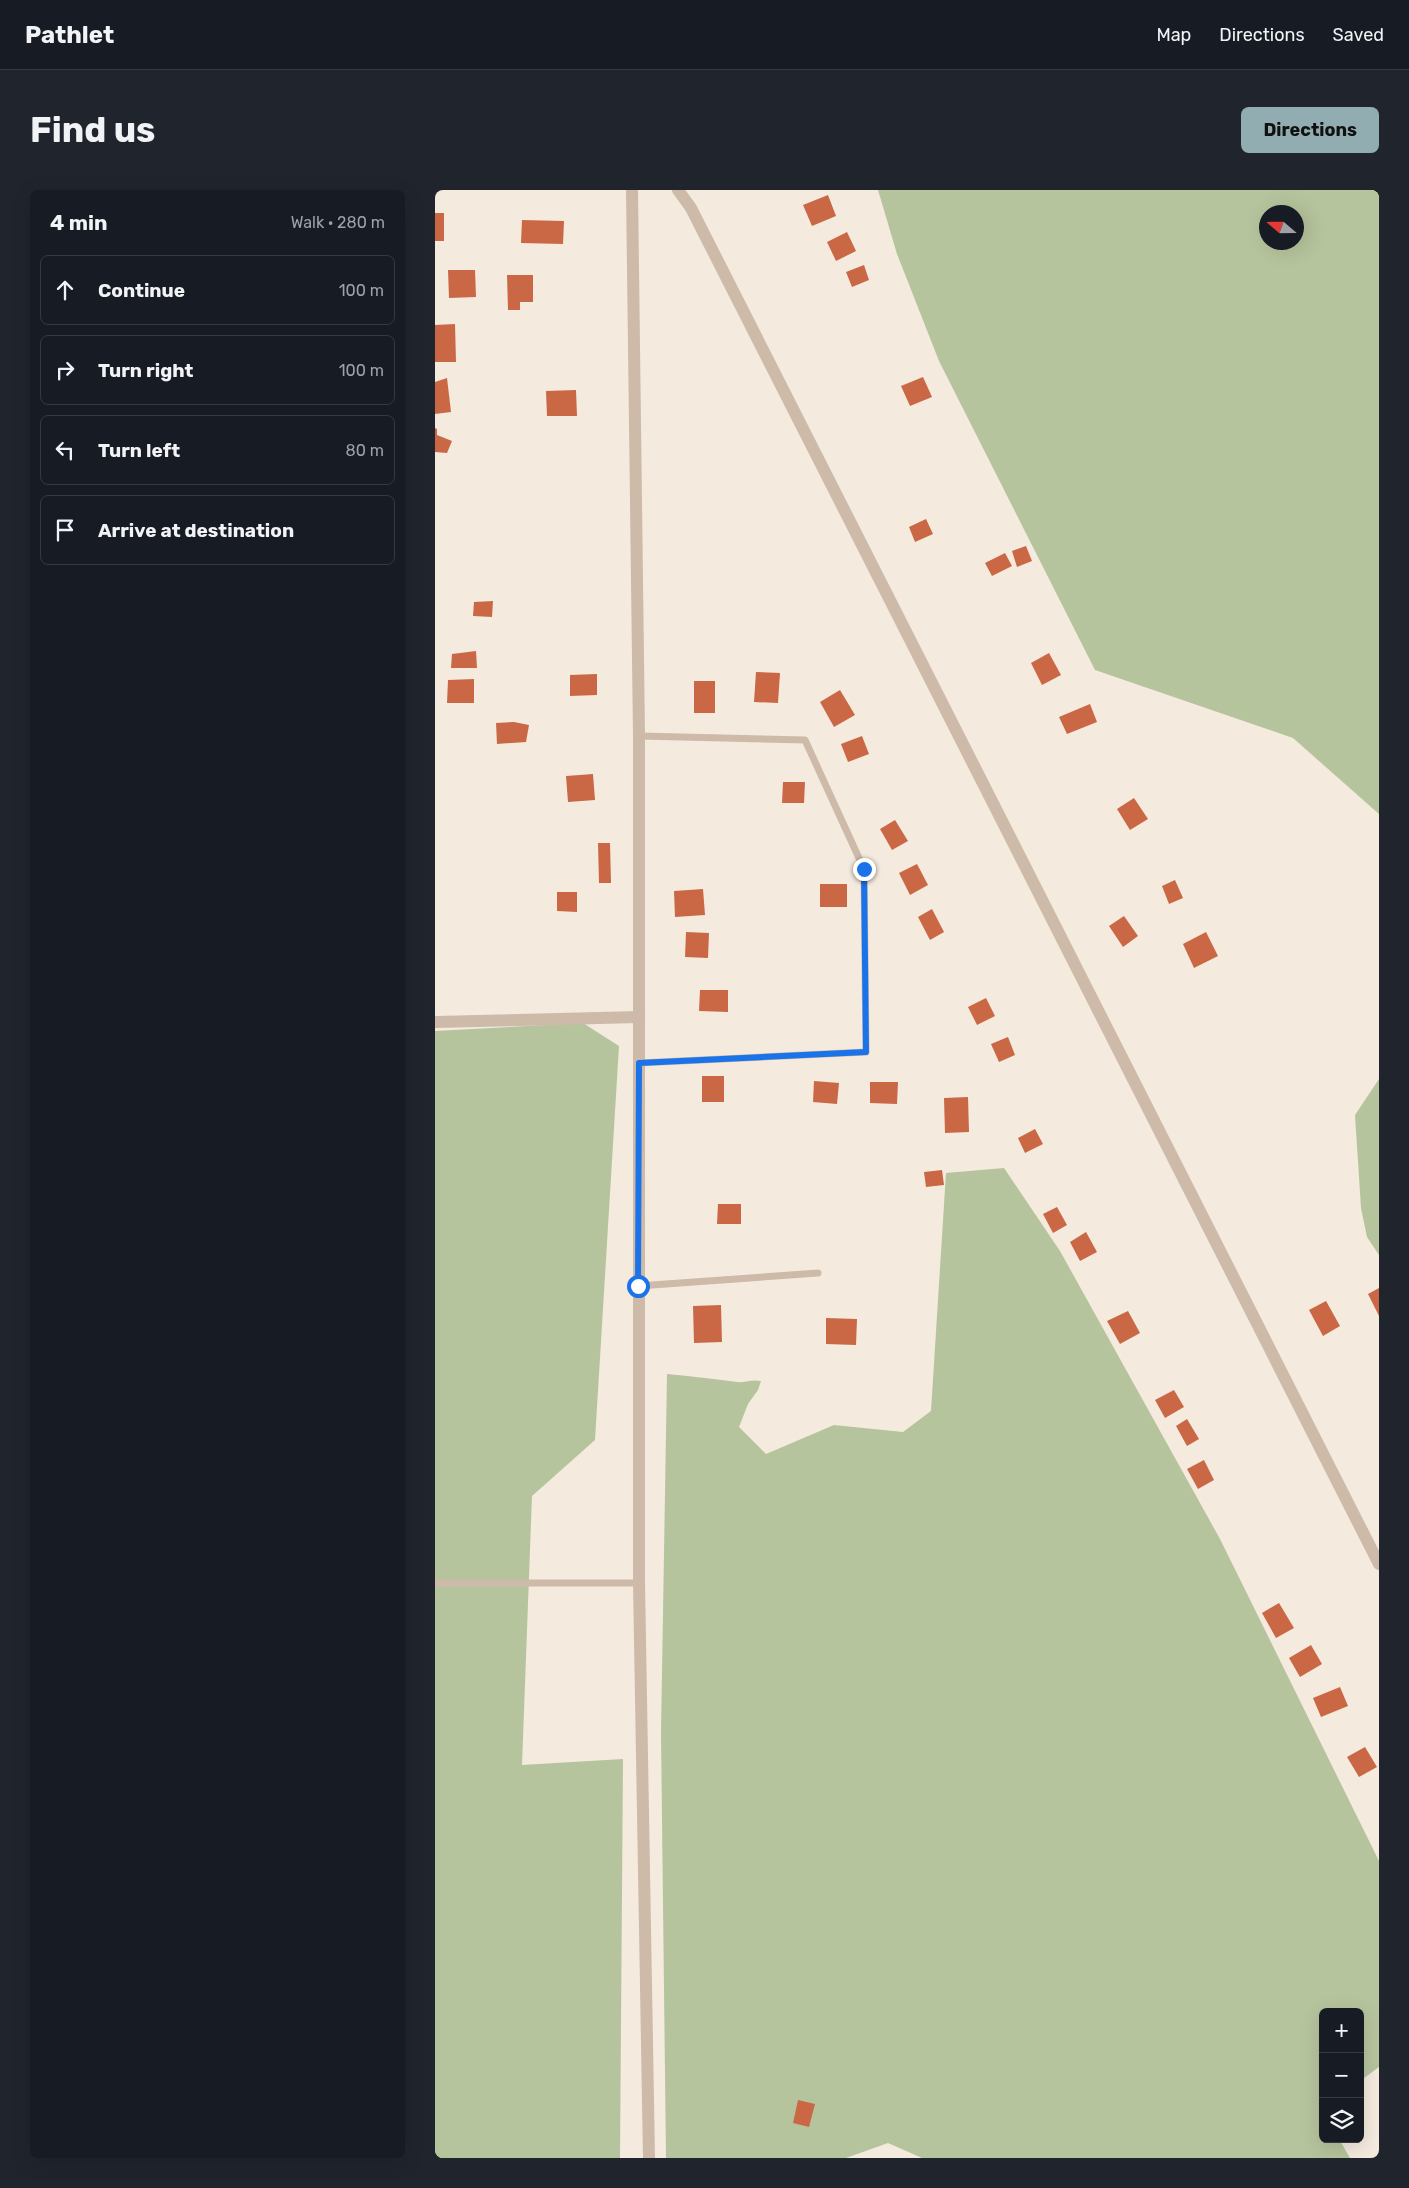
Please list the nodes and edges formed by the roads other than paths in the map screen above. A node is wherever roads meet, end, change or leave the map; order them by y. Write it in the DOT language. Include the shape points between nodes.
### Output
graph roads {
  1 [pos="632,190"];
  2 [pos="678,190"];
  3 [pos="639,736"];
  4 [pos="639,1017"];
  5 [pos="435,1022"];
  6 [pos="639,1063"];
  7 [pos="818,1273"];
  8 [pos="638,1286"];
  9 [pos="1379,1564"];
  10 [pos="435,1583"];
  11 [pos="639,1583"];
  12 [pos="649,2158"];
  1 -- 3 [label="street"];
  2 -- 9 [label="street" via="691,208"];
  3 -- 4 [label="street"];
  3 -- 6 [label="lane" via="805,740 864,869 866,1052"];
  4 -- 5 [label="street"];
  4 -- 6 [label="street"];
  6 -- 8 [label="street"];
  7 -- 8 [label="lane"];
  8 -- 11 [label="street"];
  10 -- 11 [label="lane"];
  11 -- 12 [label="street"];
}
